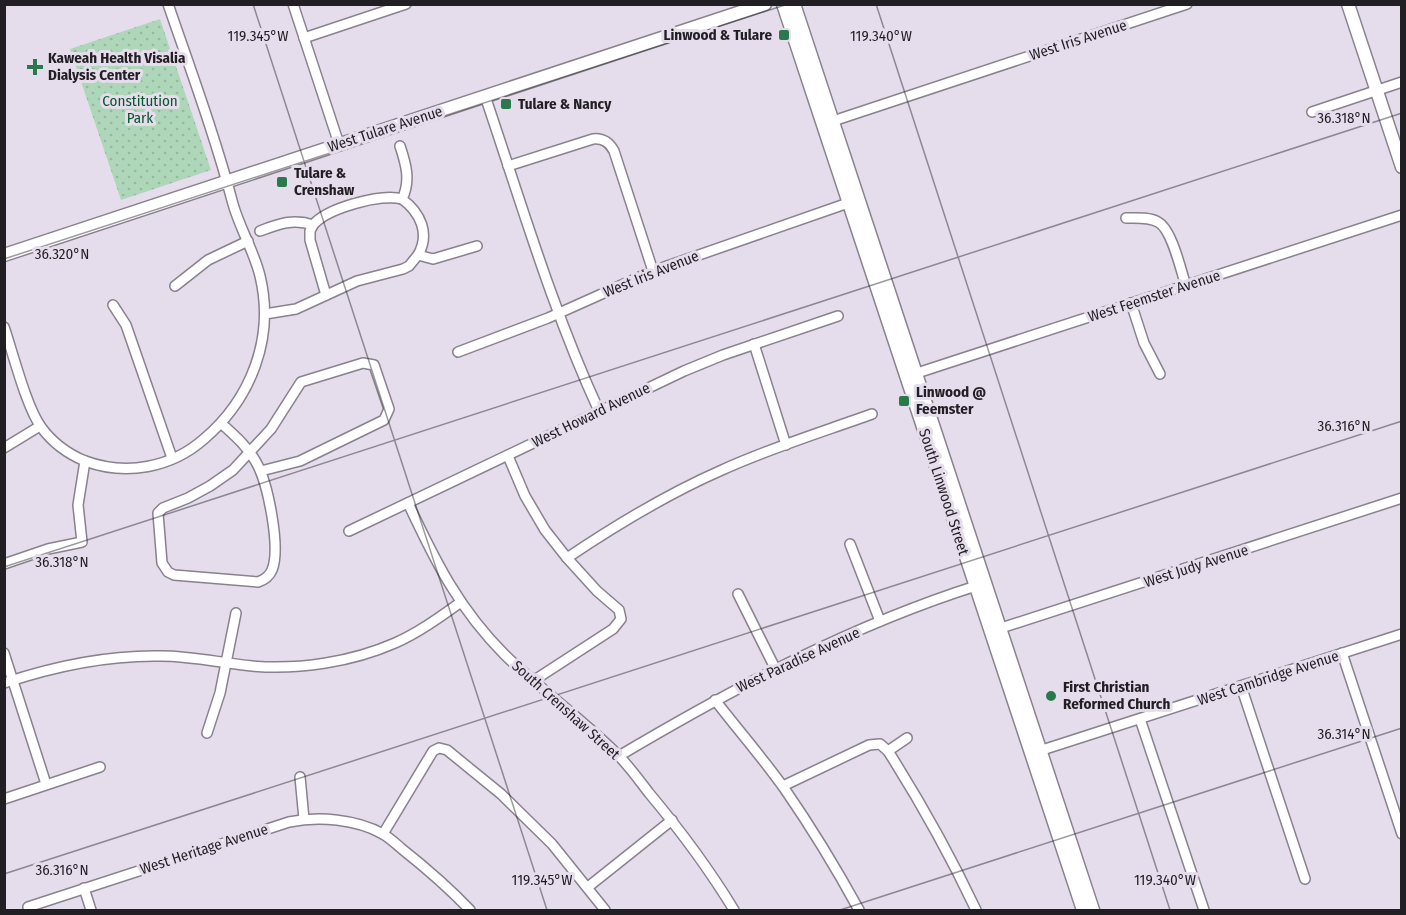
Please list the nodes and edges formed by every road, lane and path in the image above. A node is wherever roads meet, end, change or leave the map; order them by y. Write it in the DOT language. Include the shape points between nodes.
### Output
graph roads {
  1 [pos="168,4"];
  2 [pos="292,4"];
  3 [pos="405,4"];
  4 [pos="765,4"];
  5 [pos="783,4"];
  6 [pos="794,4"];
  7 [pos="1187,4"];
  8 [pos="1348,4"];
  9 [pos="304,38"];
  10 [pos="1401,82"];
  11 [pos="1377,91"];
  12 [pos="485,96"];
  13 [pos="1312,112"];
  14 [pos="832,121"];
  15 [pos="825,135"];
  16 [pos="339,144"];
  17 [pos="400,146"];
  18 [pos="508,166"];
  19 [pos="1401,167"];
  20 [pos="228,180"];
  21 [pos="402,199"];
  22 [pos="848,203"];
  23 [pos="1401,215"];
  24 [pos="1126,218"];
  25 [pos="313,225"];
  26 [pos="260,231"];
  27 [pos="248,241"];
  28 [pos="477,246"];
  29 [pos="4,255"];
  30 [pos="418,255"];
  31 [pos="653,271"];
  32 [pos="176,286"];
  33 [pos="1186,286"];
  34 [pos="326,295"];
  35 [pos="1131,303"];
  36 [pos="113,305"];
  37 [pos="265,314"];
  38 [pos="558,314"];
  39 [pos="838,316"];
  40 [pos="5,332"];
  41 [pos="754,344"];
  42 [pos="458,352"];
  43 [pos="1160,374"];
  44 [pos="911,375"];
  45 [pos="599,411"];
  46 [pos="872,414"];
  47 [pos="222,424"];
  48 [pos="40,426"];
  49 [pos="786,445"];
  50 [pos="4,448"];
  51 [pos="251,453"];
  52 [pos="508,456"];
  53 [pos="172,458"];
  54 [pos="85,461"];
  55 [pos="261,471"];
  56 [pos="1401,498"];
  57 [pos="408,503"];
  58 [pos="350,531"];
  59 [pos="850,544"];
  60 [pos="567,558"];
  61 [pos="4,564"];
  62 [pos="980,585"];
  63 [pos="738,594"];
  64 [pos="460,602"];
  65 [pos="236,613"];
  66 [pos="880,621"];
  67 [pos="995,630"];
  68 [pos="1401,634"];
  69 [pos="4,653"];
  70 [pos="1342,653"];
  71 [pos="226,662"];
  72 [pos="775,668"];
  73 [pos="9,681"];
  74 [pos="533,681"];
  75 [pos="1241,686"];
  76 [pos="715,700"];
  77 [pos="1140,719"];
  78 [pos="207,733"];
  79 [pos="907,738"];
  80 [pos="888,751"];
  81 [pos="1035,752"];
  82 [pos="619,756"];
  83 [pos="100,767"];
  84 [pos="300,777"];
  85 [pos="46,784"];
  86 [pos="783,786"];
  87 [pos="4,799"];
  88 [pos="304,819"];
  89 [pos="672,820"];
  90 [pos="383,834"];
  91 [pos="1401,834"];
  92 [pos="1305,879"];
  93 [pos="588,887"];
  94 [pos="84,888"];
  95 [pos="28,907"];
  96 [pos="91,910"];
  97 [pos="470,910"];
  98 [pos="605,910"];
  99 [pos="734,910"];
  100 [pos="859,910"];
  101 [pos="976,910"];
  102 [pos="1083,910"];
  103 [pos="1094,910"];
  104 [pos="1204,910"];
  1 -- 20 [label="street"];
  2 -- 9 [label="street"];
  3 -- 9 [label="street"];
  4 -- 12 [label="street, West Tulare Avenue"];
  5 -- 15 [label="street, South Linwood Street"];
  6 -- 14 [label="street, South Linwood Street"];
  7 -- 14 [label="street, West Iris Avenue"];
  8 -- 11 [label="street"];
  9 -- 16 [label="street"];
  10 -- 11 [label="street"];
  11 -- 13 [label="street"];
  11 -- 19 [label="street"];
  12 -- 16 [label="street, West Tulare Avenue"];
  12 -- 18 [label="street"];
  14 -- 15 [label="street"];
  14 -- 44 [label="street, South Linwood Street"];
  15 -- 22 [label="street, South Linwood Street"];
  16 -- 20 [label="street, West Tulare Avenue"];
  17 -- 21 [label="street" via="408,174"];
  18 -- 31 [label="street" via="593,139 607,142 614,151"];
  18 -- 38 [label="street"];
  20 -- 27 [label="street" via="239,224"];
  20 -- 29 [label="street, West Tulare Avenue"];
  21 -- 25 [label="street" via="377,197 325,214"];
  21 -- 30 [label="street" via="418,213 423,227 423,246"];
  22 -- 31 [label="street, West Iris Avenue"];
  22 -- 44 [label="street, South Linwood Street"];
  23 -- 33 [label="street, West Feemster Avenue"];
  24 -- 33 [label="street" via="1160,222 1169,236"];
  25 -- 26 [label="street" via="286,222"];
  25 -- 34 [label="street" via="310,240"];
  27 -- 32 [label="street" via="208,260"];
  27 -- 37 [label="street" via="260,276"];
  28 -- 30 [label="street" via="432,259"];
  30 -- 34 [label="street" via="403,269 363,279"];
  31 -- 38 [label="street, West Iris Avenue"];
  33 -- 35 [label="street, West Feemster Avenue"];
  34 -- 37 [label="street" via="296,309"];
  35 -- 43 [label="street" via="1144,343"];
  35 -- 44 [label="street, West Feemster Avenue"];
  36 -- 53 [label="street" via="126,325"];
  37 -- 47 [label="street" via="262,345 251,380"];
  38 -- 42 [label="street, West Iris Avenue"];
  38 -- 45 [label="street"];
  39 -- 41 [label="street, West Howard Avenue"];
  40 -- 48 [label="street"];
  41 -- 45 [label="street, West Howard Avenue" via="684,370"];
  41 -- 49 [label="street"];
  44 -- 62 [label="street, South Linwood Street"];
  45 -- 52 [label="street, West Howard Avenue"];
  46 -- 49 [label="street"];
  47 -- 51 [label="street"];
  47 -- 53 [label="street" via="197,445"];
  48 -- 50 [label="street"];
  48 -- 54 [label="street" via="53,441"];
  49 -- 60 [label="street" via="722,470 658,502"];
  51 -- 55 [label="street"];
  51 -- 55 [label="street" via="272,429 301,381 363,363 374,366 388,409 384,420 300,461"];
  51 -- 55 [label="street" via="210,486 158,513 162,562 168,572 258,582 265,579 272,571 275,536"];
  52 -- 57 [label="street, West Howard Avenue"];
  52 -- 60 [label="street" via="525,496"];
  53 -- 54 [label="street" via="146,468 128,469"];
  54 -- 61 [label="street" via="78,505 82,542"];
  56 -- 67 [label="street, West Judy Avenue"];
  57 -- 58 [label="street, West Howard Avenue"];
  57 -- 64 [label="street, South Crenshaw Street" via="431,554"];
  59 -- 66 [label="street"];
  60 -- 74 [label="street" via="619,610 621,619 613,629"];
  62 -- 66 [label="street, West Paradise Avenue"];
  62 -- 67 [label="street, South Linwood Street"];
  63 -- 72 [label="street"];
  64 -- 71 [label="street" via="395,643 361,655 279,667"];
  64 -- 74 [label="street, South Crenshaw Street" via="503,653"];
  65 -- 71 [label="street"];
  66 -- 72 [label="street, West Paradise Avenue"];
  67 -- 81 [label="street, South Linwood Street"];
  68 -- 70 [label="street, West Cambridge Avenue"];
  69 -- 73 [label="street"];
  70 -- 75 [label="street, West Cambridge Avenue"];
  70 -- 91 [label="street"];
  71 -- 73 [label="street" via="137,656 54,668"];
  71 -- 78 [label="street"];
  72 -- 76 [label="street, West Paradise Avenue"];
  73 -- 85 [label="street"];
  74 -- 82 [label="street, South Crenshaw Street"];
  75 -- 77 [label="street, West Cambridge Avenue"];
  75 -- 92 [label="street"];
  76 -- 82 [label="street, West Paradise Avenue"];
  76 -- 86 [label="street"];
  77 -- 81 [label="street, West Cambridge Avenue"];
  77 -- 104 [label="street"];
  79 -- 80 [label="street"];
  80 -- 86 [label="street" via="880,744 869,745"];
  80 -- 101 [label="street" via="947,850"];
  81 -- 102 [label="street, South Linwood Street"];
  81 -- 103 [label="street, South Linwood Street"];
  82 -- 89 [label="street, South Crenshaw Street"];
  83 -- 85 [label="street"];
  84 -- 88 [label="street"];
  85 -- 87 [label="street"];
  86 -- 100 [label="street"];
  88 -- 90 [label="street, West Heritage Avenue" via="355,824"];
  88 -- 94 [label="street, West Heritage Avenue"];
  89 -- 93 [label="street"];
  89 -- 99 [label="street, South Crenshaw Street"];
  90 -- 93 [label="street" via="433,751 447,750 501,794 552,844"];
  90 -- 97 [label="street"];
  93 -- 98 [label="street"];
  94 -- 95 [label="street, West Heritage Avenue"];
  94 -- 96 [label="street"];
}
